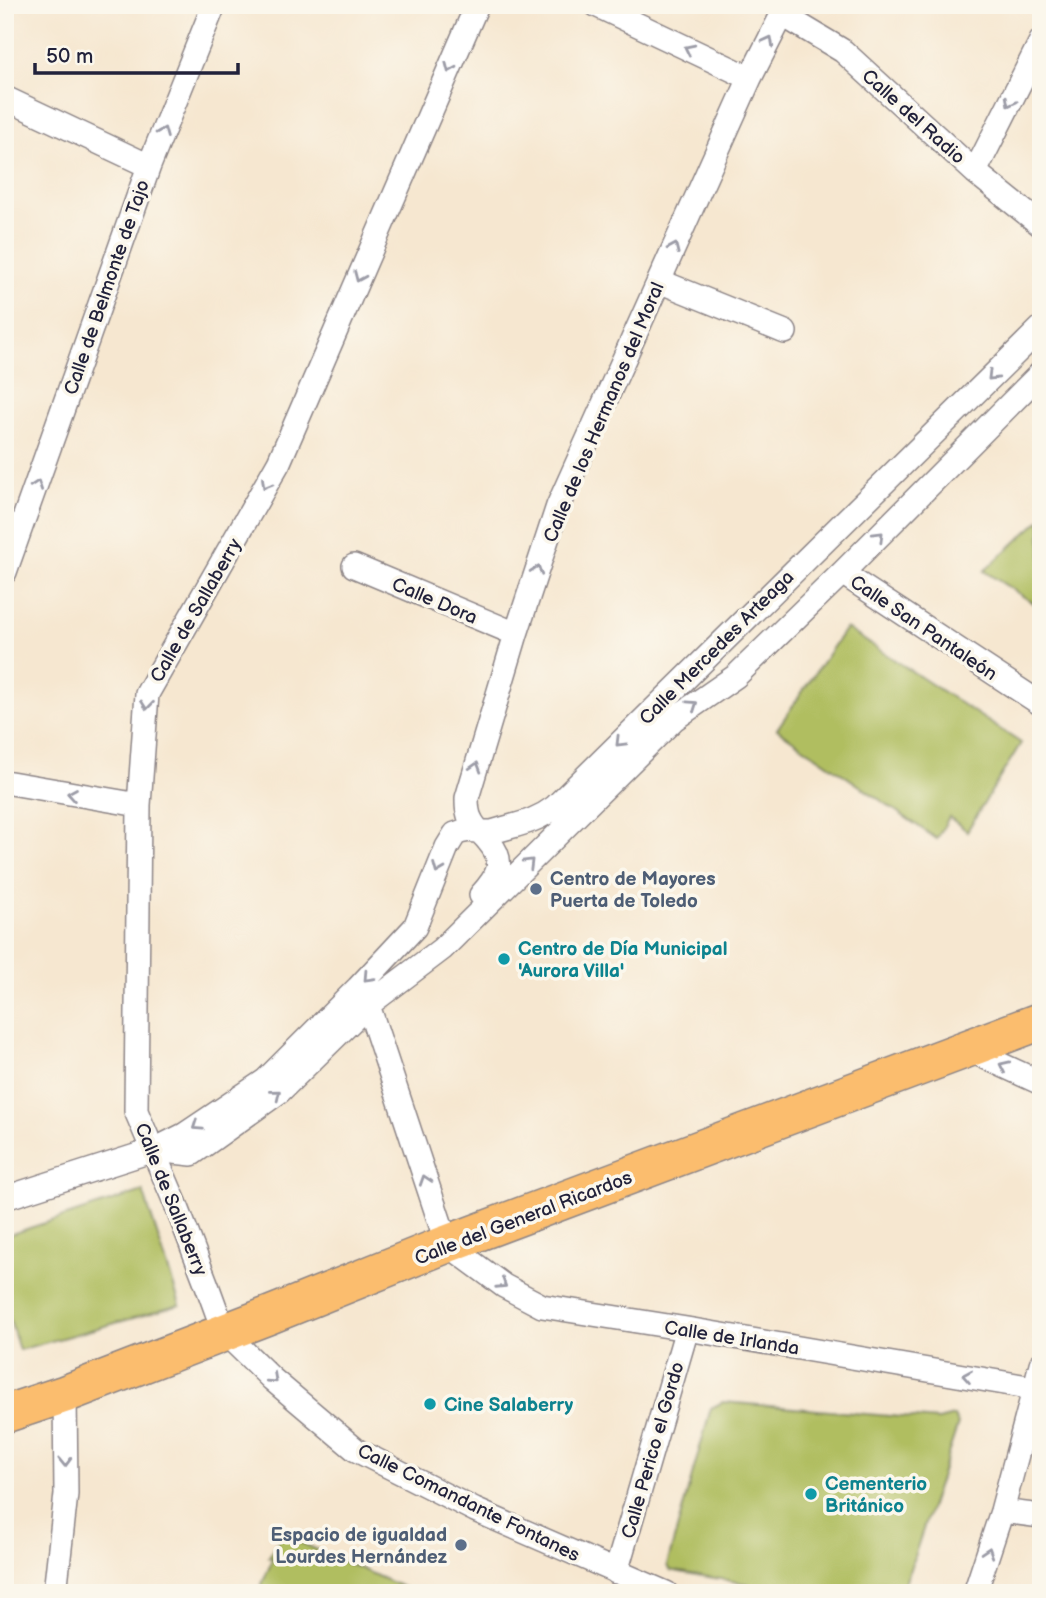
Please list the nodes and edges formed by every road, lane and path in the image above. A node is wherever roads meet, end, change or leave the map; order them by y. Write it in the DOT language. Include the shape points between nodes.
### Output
graph roads {
  1 [pos="214,5"];
  2 [pos="477,5"];
  3 [pos="596,5"];
  4 [pos="785,10"];
  5 [pos="1041,41"];
  6 [pos="750,78"];
  7 [pos="5,98"];
  8 [pos="149,166"];
  9 [pos="975,172"];
  10 [pos="1041,225"];
  11 [pos="659,281"];
  12 [pos="1041,328"];
  13 [pos="785,332"];
  14 [pos="1041,373"];
  15 [pos="354,566"];
  16 [pos="5,572"];
  17 [pos="842,573"];
  18 [pos="516,634"];
  19 [pos="1041,704"];
  20 [pos="5,782"];
  21 [pos="139,805"];
  22 [pos="478,831"];
  23 [pos="442,949"];
  24 [pos="368,1005"];
  25 [pos="1041,1021"];
  26 [pos="967,1049"];
  27 [pos="1041,1083"];
  28 [pos="154,1150"];
  29 [pos="5,1198"];
  30 [pos="447,1244"];
  31 [pos="688,1329"];
  32 [pos="224,1332"];
  33 [pos="1041,1364"];
  34 [pos="1034,1388"];
  35 [pos="65,1394"];
  36 [pos="5,1414"];
  37 [pos="1002,1511"];
  38 [pos="1041,1516"];
  39 [pos="616,1572"];
  40 [pos="55,1593"];
  41 [pos="666,1593"];
  42 [pos="975,1593"];
  8 -- 1 [label="street, Calle de Belmonte de Tajo, one-way"];
  2 -- 21 [label="street, Calle de Sallaberry, one-way" via="279,462 147,694"];
  6 -- 3 [label="street, one-way"];
  6 -- 4 [label="street, Calle de los Hermanos del Moral, one-way"];
  4 -- 9 [label="street, Calle del Radio" via="843,51"];
  5 -- 9 [label="street, one-way"];
  11 -- 6 [label="street, Calle de los Hermanos del Moral, one-way"];
  7 -- 8 [label="street"];
  16 -- 8 [label="street, Calle de Belmonte de Tajo, one-way"];
  9 -- 10 [label="street, Calle del Radio"];
  11 -- 13 [label="street"];
  18 -- 11 [label="street, Calle de los Hermanos del Moral, one-way" via="558,506"];
  12 -- 22 [label="street, Calle Mercedes Arteaga, one-way" via="555,807 533,821"];
  17 -- 14 [label="street, Calle Mercedes Arteaga, one-way"];
  15 -- 18 [label="street, Calle Dora"];
  17 -- 19 [label="street, Calle San Pantaleón"];
  23 -- 17 [label="street, Calle Mercedes Arteaga, one-way" via="674,719 736,676"];
  22 -- 18 [label="street, Calle de los Hermanos del Moral, one-way" via="467,810 467,799"];
  21 -- 20 [label="street, one-way"];
  21 -- 28 [label="street, Calle de Sallaberry" via="136,1111"];
  22 -- 23 [label="street, Calle Mercedes Arteaga" via="497,854 499,869 450,926"];
  22 -- 28 [label="street, one-way" via="455,834 415,927 266,1080"];
  23 -- 24 [label="street, Calle Mercedes Arteaga"];
  28 -- 24 [label="street, Calle Mercedes Arteaga, one-way" via="192,1154 279,1092"];
  30 -- 24 [label="street, one-way"];
  25 -- 26 [label="main road, Calle del General Ricardos"];
  27 -- 26 [label="street, one-way"];
  26 -- 30 [label="main road, Calle del General Ricardos"];
  28 -- 29 [label="street"];
  28 -- 32 [label="street, Calle de Sallaberry"];
  30 -- 31 [label="street, Calle de Irlanda, one-way" via="503,1286 542,1306"];
  30 -- 32 [label="main road, Calle del General Ricardos"];
  34 -- 31 [label="street, Calle de Irlanda, one-way"];
  31 -- 39 [label="street, Calle Perico el Gordo"];
  32 -- 35 [label="main road, Calle del General Ricardos"];
  32 -- 39 [label="street, Calle Comandante Fontanes, one-way" via="356,1450 475,1510"];
  33 -- 34 [label="street"];
  34 -- 37 [label="street"];
  35 -- 36 [label="main road, Calle del General Ricardos"];
  35 -- 40 [label="street, one-way" via="66,1494"];
  37 -- 38 [label="street"];
  42 -- 37 [label="street, one-way"];
  39 -- 41 [label="street, Calle Comandante Fontanes"];
}
